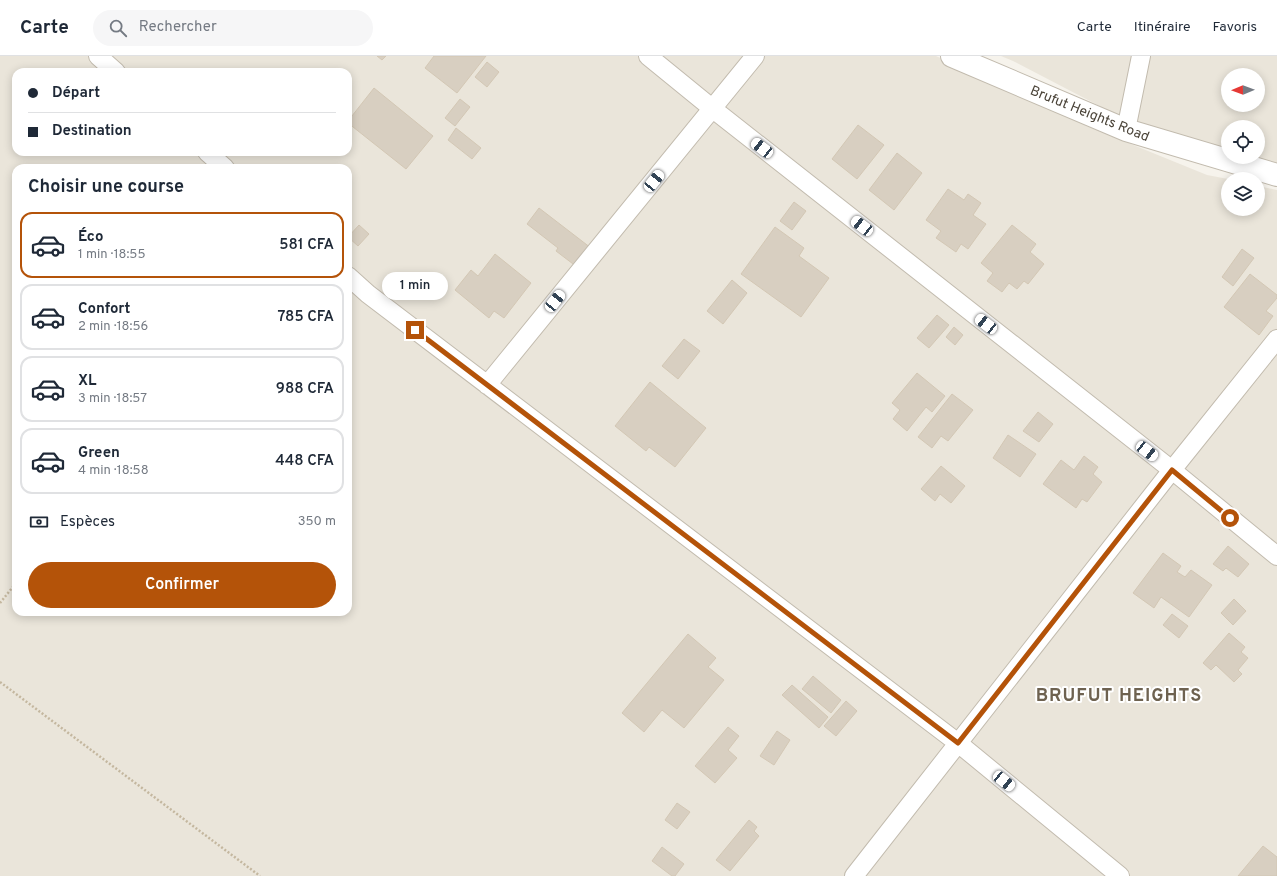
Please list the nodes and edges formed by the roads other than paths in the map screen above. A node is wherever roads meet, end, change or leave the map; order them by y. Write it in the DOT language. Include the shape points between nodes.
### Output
graph roads {
  1 [pos="98,56"];
  2 [pos="648,56"];
  3 [pos="755,56"];
  4 [pos="952,56"];
  5 [pos="1142,56"];
  6 [pos="112,68"];
  7 [pos="713,109"];
  8 [pos="1126,130"];
  9 [pos="212,156"];
  10 [pos="220,164"];
  11 [pos="1277,175"];
  12 [pos="352,280"];
  13 [pos="1277,339"];
  14 [pos="486,385"];
  15 [pos="1172,470"];
  16 [pos="1277,556"];
  17 [pos="958,743"];
  18 [pos="854,876"];
  19 [pos="1120,876"];
  1 -- 6 [label="street"];
  2 -- 7 [label="street"];
  3 -- 7 [label="street"];
  4 -- 8 [label="street, Brufut Heights Road"];
  5 -- 8 [label="street"];
  7 -- 14 [label="street"];
  7 -- 15 [label="street"];
  8 -- 11 [label="street, Brufut Heights Road"];
  9 -- 10 [label="street"];
  12 -- 14 [label="street"];
  13 -- 15 [label="street"];
  14 -- 17 [label="street"];
  15 -- 16 [label="street"];
  15 -- 17 [label="street"];
  17 -- 18 [label="street"];
  17 -- 19 [label="street"];
}
